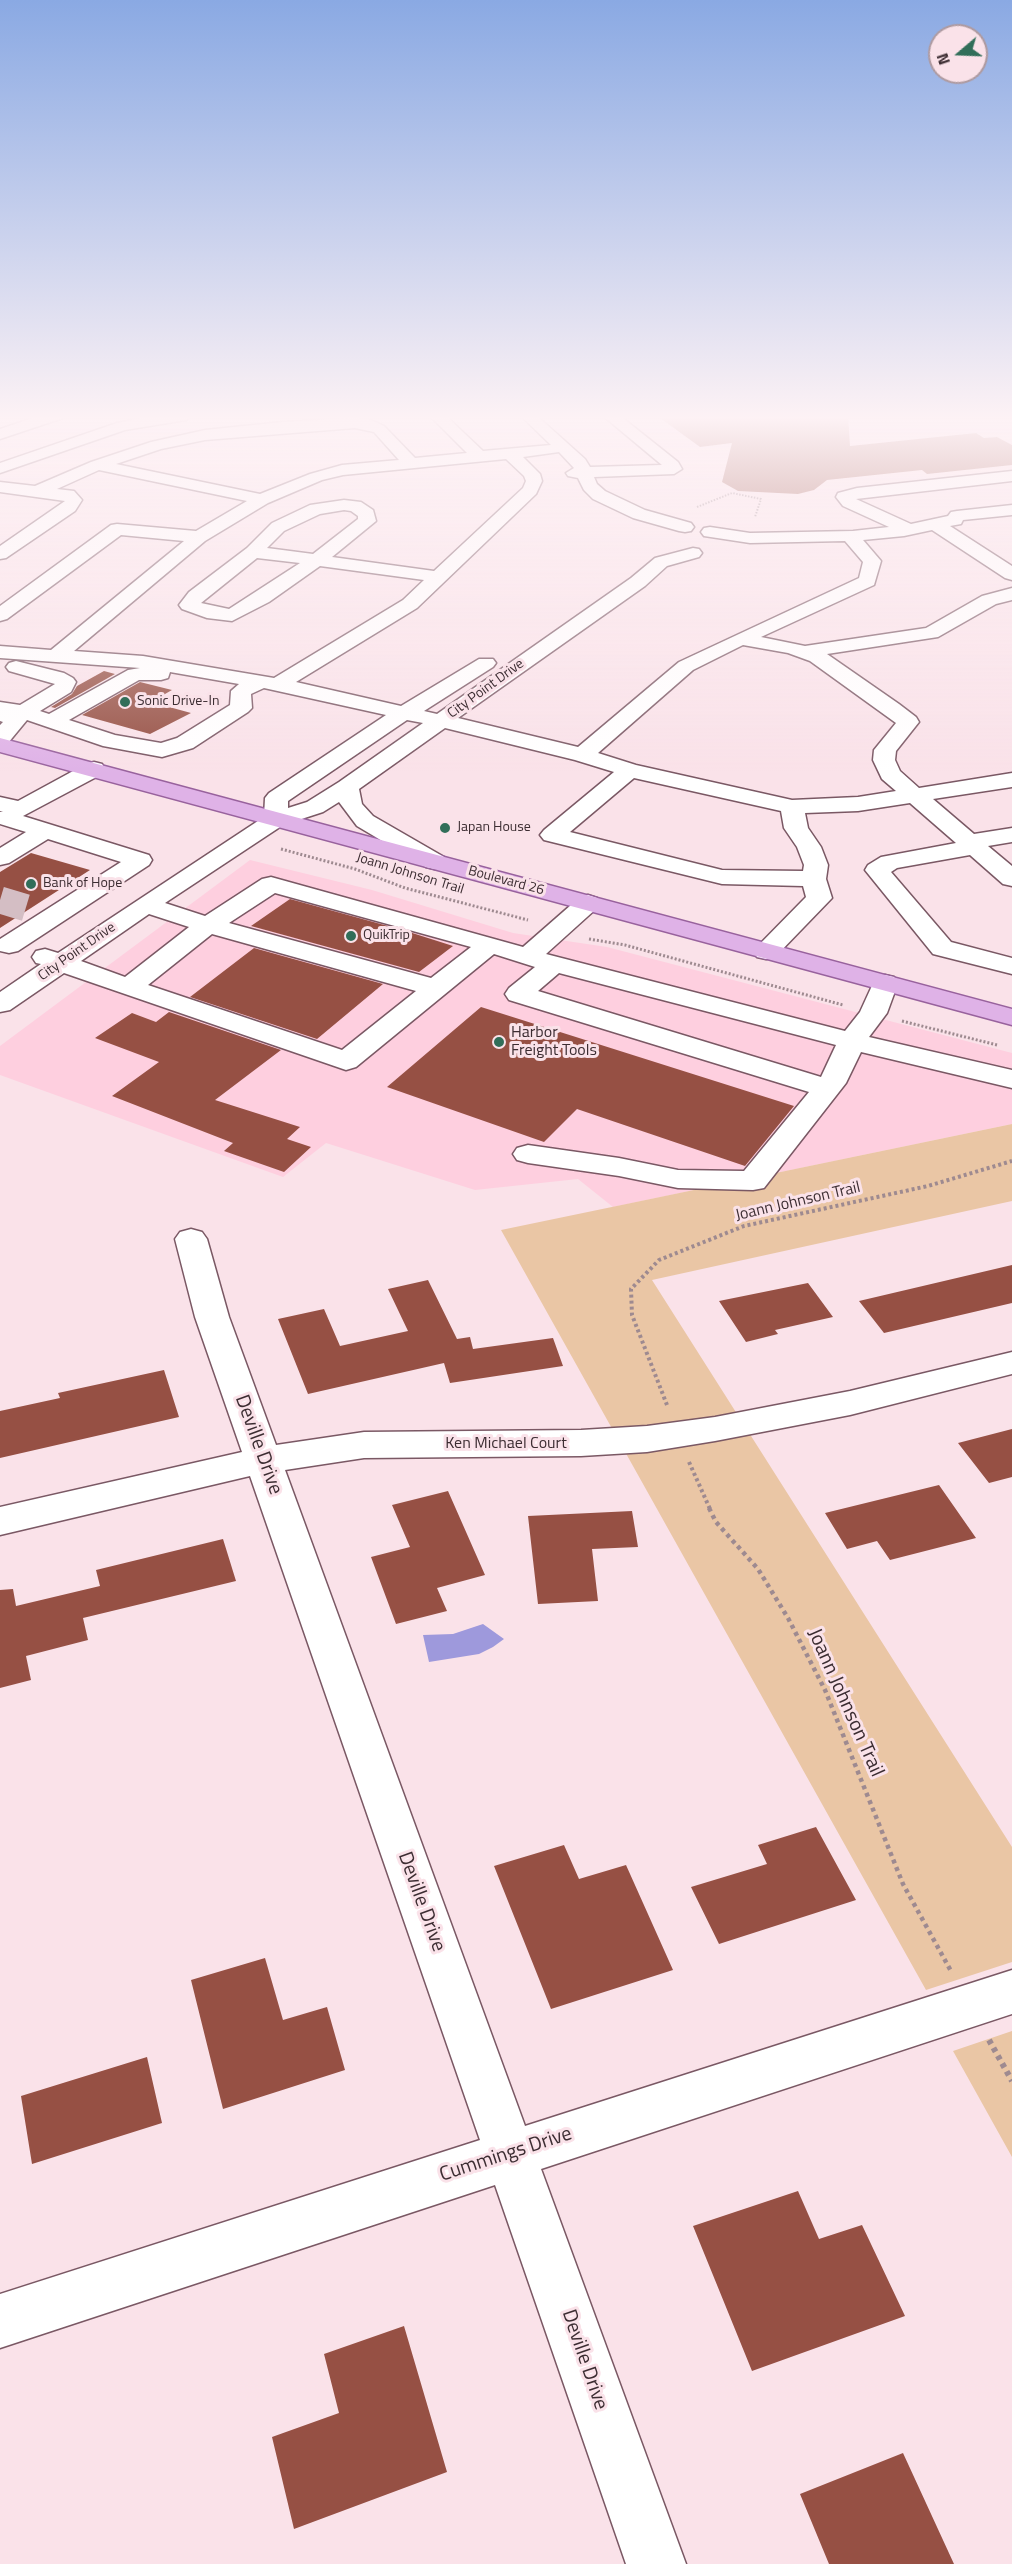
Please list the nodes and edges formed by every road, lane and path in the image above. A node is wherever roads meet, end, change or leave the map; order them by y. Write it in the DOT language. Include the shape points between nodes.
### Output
graph roads {
  1 [pos="28,535"];
  2 [pos="109,535"];
  3 [pos="175,535"];
  4 [pos="203,535"];
  5 [pos="270,535"];
  6 [pos="350,535"];
  7 [pos="484,535"];
  8 [pos="644,535"];
  9 [pos="656,535"];
  10 [pos="701,535"];
  11 [pos="842,535"];
  12 [pos="897,535"];
  13 [pos="951,535"];
  14 [pos="199,537"];
  15 [pos="712,540"];
  16 [pos="854,541"];
  17 [pos="641,550"];
  18 [pos="253,552"];
  19 [pos="693,553"];
  20 [pos="0,554"];
  21 [pos="317,561"];
  22 [pos="1012,574"];
  23 [pos="440,577"];
  24 [pos="1012,594"];
  25 [pos="0,615"];
  26 [pos="740,639"];
  27 [pos="0,652"];
  28 [pos="803,652"];
  29 [pos="58,654"];
  30 [pos="501,654"];
  31 [pos="0,664"];
  32 [pos="269,683"];
  33 [pos="241,691"];
  34 [pos="0,708"];
  35 [pos="23,712"];
  36 [pos="403,713"];
  37 [pos="0,717"];
  38 [pos="442,721"];
  39 [pos="50,722"];
  40 [pos="0,738"];
  41 [pos="0,745"];
  42 [pos="582,755"];
  43 [pos="94,769"];
  44 [pos="630,770"];
  45 [pos="1012,780"];
  46 [pos="347,787"];
  47 [pos="913,795"];
  48 [pos="792,807"];
  49 [pos="7,813"];
  50 [pos="275,820"];
  51 [pos="45,830"];
  52 [pos="1012,835"];
  53 [pos="971,845"];
  54 [pos="280,849"];
  55 [pos="0,858"];
  56 [pos="435,862"];
  57 [pos="814,879"];
  58 [pos="1012,879"];
  59 [pos="588,903"];
  60 [pos="145,904"];
  61 [pos="30,909"];
  62 [pos="55,916"];
  63 [pos="533,921"];
  64 [pos="208,925"];
  65 [pos="585,939"];
  66 [pos="490,944"];
  67 [pos="766,951"];
  68 [pos="9,952"];
  69 [pos="527,957"];
  70 [pos="62,963"];
  71 [pos="554,964"];
  72 [pos="1012,966"];
  73 [pos="885,983"];
  74 [pos="128,987"];
  75 [pos="435,988"];
  76 [pos="0,1004"];
  77 [pos="845,1005"];
  78 [pos="1012,1017"];
  79 [pos="901,1020"];
  80 [pos="852,1041"];
  81 [pos="1001,1047"];
  82 [pos="1012,1079"];
  83 [pos="827,1088"];
  84 [pos="528,1154"];
  85 [pos="1012,1161"];
  86 [pos="191,1239"];
  87 [pos="1012,1363"];
  88 [pos="668,1407"];
  89 [pos="263,1460"];
  90 [pos="689,1461"];
  91 [pos="0,1521"];
  92 [pos="951,1972"];
  93 [pos="1012,1992"];
  94 [pos="996,2052"];
  95 [pos="1012,2081"];
  96 [pos="511,2153"];
  97 [pos="0,2321"];
  98 [pos="656,2564"];
  1 -- 20 [label="street"];
  2 -- 25 [label="street"];
  3 -- 14 [label="street"];
  4 -- 14 [label="street"];
  5 -- 18 [label="street"];
  6 -- 21 [label="street"];
  7 -- 23 [label="street"];
  8 -- 17 [label="street"];
  9 -- 17 [label="street"];
  10 -- 15 [label="street"];
  11 -- 15 [label="street"];
  12 -- 16 [label="street"];
  13 -- 22 [label="street"];
  14 -- 29 [label="street"];
  15 -- 16 [label="street"];
  15 -- 19 [label="street"];
  16 -- 26 [label="street" via="872,561 867,581"];
  17 -- 19 [label="street"];
  18 -- 21 [label="street"];
  18 -- 21 [label="street" via="189,605 232,615"];
  19 -- 38 [label="street, City Point Drive" via="661,562"];
  21 -- 23 [label="street"];
  23 -- 32 [label="street" via="410,604"];
  24 -- 28 [label="street" via="989,600 931,633"];
  26 -- 28 [label="street"];
  26 -- 42 [label="street" via="686,666"];
  27 -- 29 [label="street"];
  28 -- 47 [label="street" via="862,686 908,722 885,750 884,760 890,774"];
  29 -- 32 [label="street" via="143,662"];
  30 -- 36 [label="street, City Point Drive"];
  31 -- 35 [label="street" via="66,682 64,688"];
  32 -- 33 [label="street"];
  32 -- 36 [label="street"];
  33 -- 39 [label="street" via="210,689 163,674 135,674"];
  33 -- 39 [label="street" via="241,708 185,743 162,750 111,741"];
  34 -- 35 [label="street"];
  35 -- 37 [label="street"];
  35 -- 39 [label="street"];
  35 -- 40 [label="street"];
  36 -- 38 [label="street"];
  36 -- 50 [label="street, City Point Drive" via="277,798"];
  38 -- 42 [label="street"];
  38 -- 46 [label="street, City Point Drive"];
  41 -- 43 [label="main road, Boulevard 26"];
  42 -- 44 [label="street"];
  43 -- 49 [label="street"];
  43 -- 50 [label="main road, Boulevard 26"];
  44 -- 48 [label="street"];
  44 -- 57 [label="street" via="552,835 722,877"];
  45 -- 47 [label="street"];
  46 -- 50 [label="street, City Point Drive" via="315,807"];
  46 -- 56 [label="street" via="351,805 365,821"];
  47 -- 48 [label="street" via="858,804"];
  47 -- 53 [label="street"];
  48 -- 57 [label="street" via="795,828 816,865"];
  49 -- 51 [label="street"];
  50 -- 56 [label="main road, Boulevard 26"];
  50 -- 60 [label="street, City Point Drive"];
  51 -- 55 [label="street"];
  51 -- 62 [label="street" via="141,860"];
  52 -- 53 [label="street"];
  53 -- 58 [label="street"];
  53 -- 72 [label="street" via="890,862 877,870 942,948"];
  54 -- 63 [label="path, Joann Johnson Trail" via="355,869 405,888"];
  56 -- 59 [label="main road, Boulevard 26"];
  57 -- 67 [label="street" via="819,898"];
  59 -- 67 [label="main road, Boulevard 26"];
  59 -- 69 [label="street"];
  60 -- 64 [label="street"];
  60 -- 70 [label="street, City Point Drive"];
  61 -- 62 [label="street"];
  62 -- 68 [label="street"];
  64 -- 66 [label="street" via="271,884"];
  64 -- 74 [label="street"];
  64 -- 75 [label="street"];
  65 -- 77 [label="path" via="625,945"];
  66 -- 69 [label="street"];
  66 -- 75 [label="street"];
  67 -- 73 [label="main road, Boulevard 26"];
  68 -- 70 [label="street"];
  69 -- 71 [label="street"];
  70 -- 74 [label="street"];
  70 -- 76 [label="street, City Point Drive"];
  71 -- 80 [label="street"];
  71 -- 83 [label="street" via="519,994"];
  73 -- 78 [label="main road, Boulevard 26"];
  73 -- 80 [label="street" via="873,1012"];
  74 -- 75 [label="street" via="346,1061"];
  79 -- 81 [label="path"];
  80 -- 82 [label="street"];
  80 -- 83 [label="street"];
  83 -- 84 [label="street" via="753,1181 678,1179"];
  85 -- 88 [label="path, Joann Johnson Trail" via="928,1186 744,1226 659,1260 631,1289 632,1315"];
  86 -- 89 [label="street, Deville Drive" via="213,1317"];
  87 -- 89 [label="street, Ken Michael Court" via="850,1403 647,1439 364,1445"];
  89 -- 91 [label="street, Ken Michael Court"];
  89 -- 96 [label="street, Deville Drive"];
  90 -- 92 [label="path, Joann Johnson Trail" via="716,1522 758,1569 789,1618 825,1690 903,1884"];
  93 -- 96 [label="street, Cummings Drive"];
  94 -- 95 [label="path"];
  96 -- 97 [label="street, Cummings Drive"];
  96 -- 98 [label="street, Deville Drive"];
}
